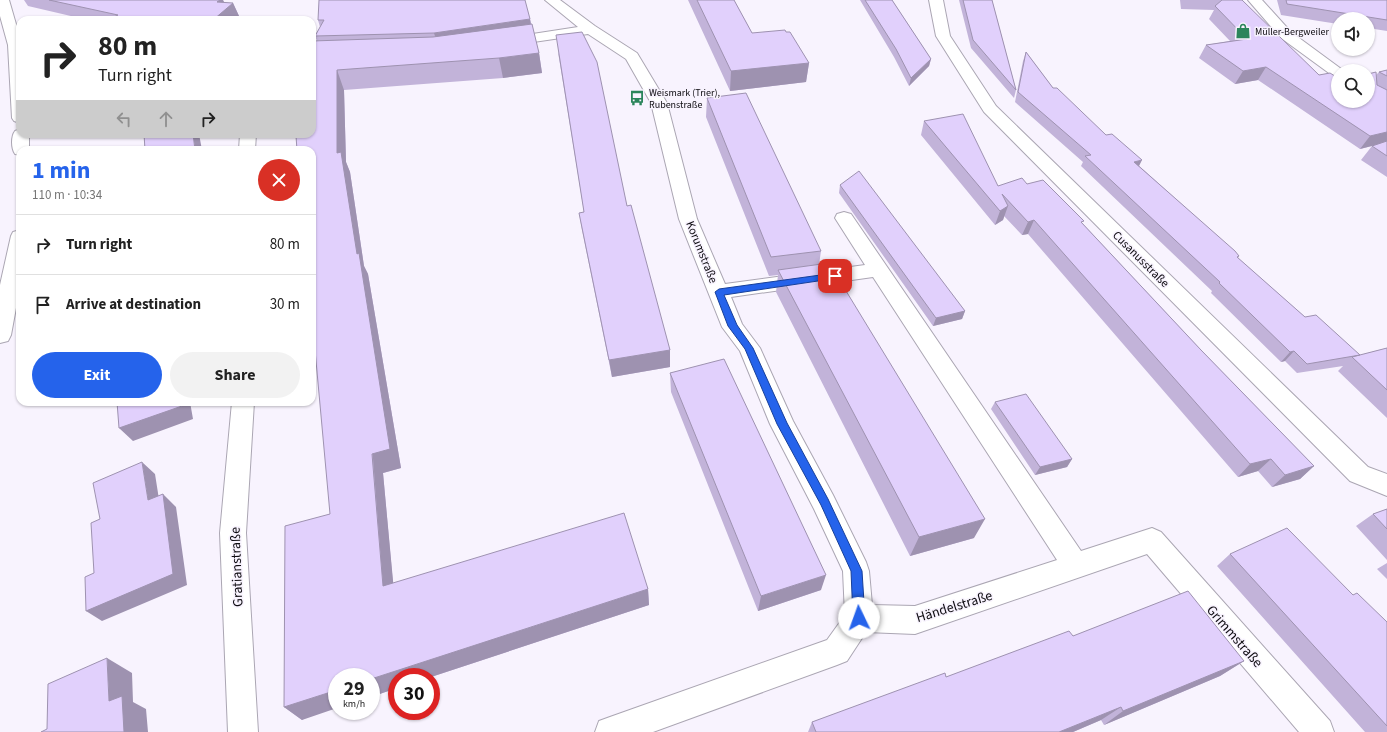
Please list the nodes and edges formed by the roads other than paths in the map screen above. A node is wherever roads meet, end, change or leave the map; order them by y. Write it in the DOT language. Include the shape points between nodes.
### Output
graph roads {
  1 [pos="2,0"];
  2 [pos="552,0"];
  3 [pos="936,0"];
  4 [pos="1255,0"];
  5 [pos="590,29"];
  6 [pos="16,42"];
  7 [pos="494,44"];
  8 [pos="1331,68"];
  9 [pos="844,218"];
  10 [pos="16,256"];
  11 [pos="878,270"];
  12 [pos="719,292"];
  13 [pos="0,335"];
  14 [pos="243,406"];
  15 [pos="1387,485"];
  16 [pos="1152,540"];
  17 [pos="1076,566"];
  18 [pos="859,618"];
  19 [pos="243,732"];
  20 [pos="610,732"];
  21 [pos="1318,732"];
  1 -- 6 [label="street"];
  2 -- 5 [label="street, Korumstraße"];
  3 -- 15 [label="street, Cusanusstraße" via="943,36 990,109 1359,474"];
  4 -- 8 [label="street" via="1286,34"];
  5 -- 7 [label="street"];
  5 -- 12 [label="street, Korumstraße" via="632,56 659,104 688,219"];
  9 -- 11 [label="street"];
  10 -- 13 [label="street"];
  11 -- 12 [label="street"];
  11 -- 17 [label="street"];
  12 -- 18 [label="street, Korumstraße" via="733,326 749,348 782,424 824,502 856,571"];
  14 -- 19 [label="street, Gratianstraße" via="233,533"];
  16 -- 17 [label="street, Händelstraße"];
  16 -- 21 [label="street, Grimmstraße"];
  17 -- 18 [label="street, Händelstraße" via="915,620"];
  18 -- 20 [label="street" via="837,650"];
}
